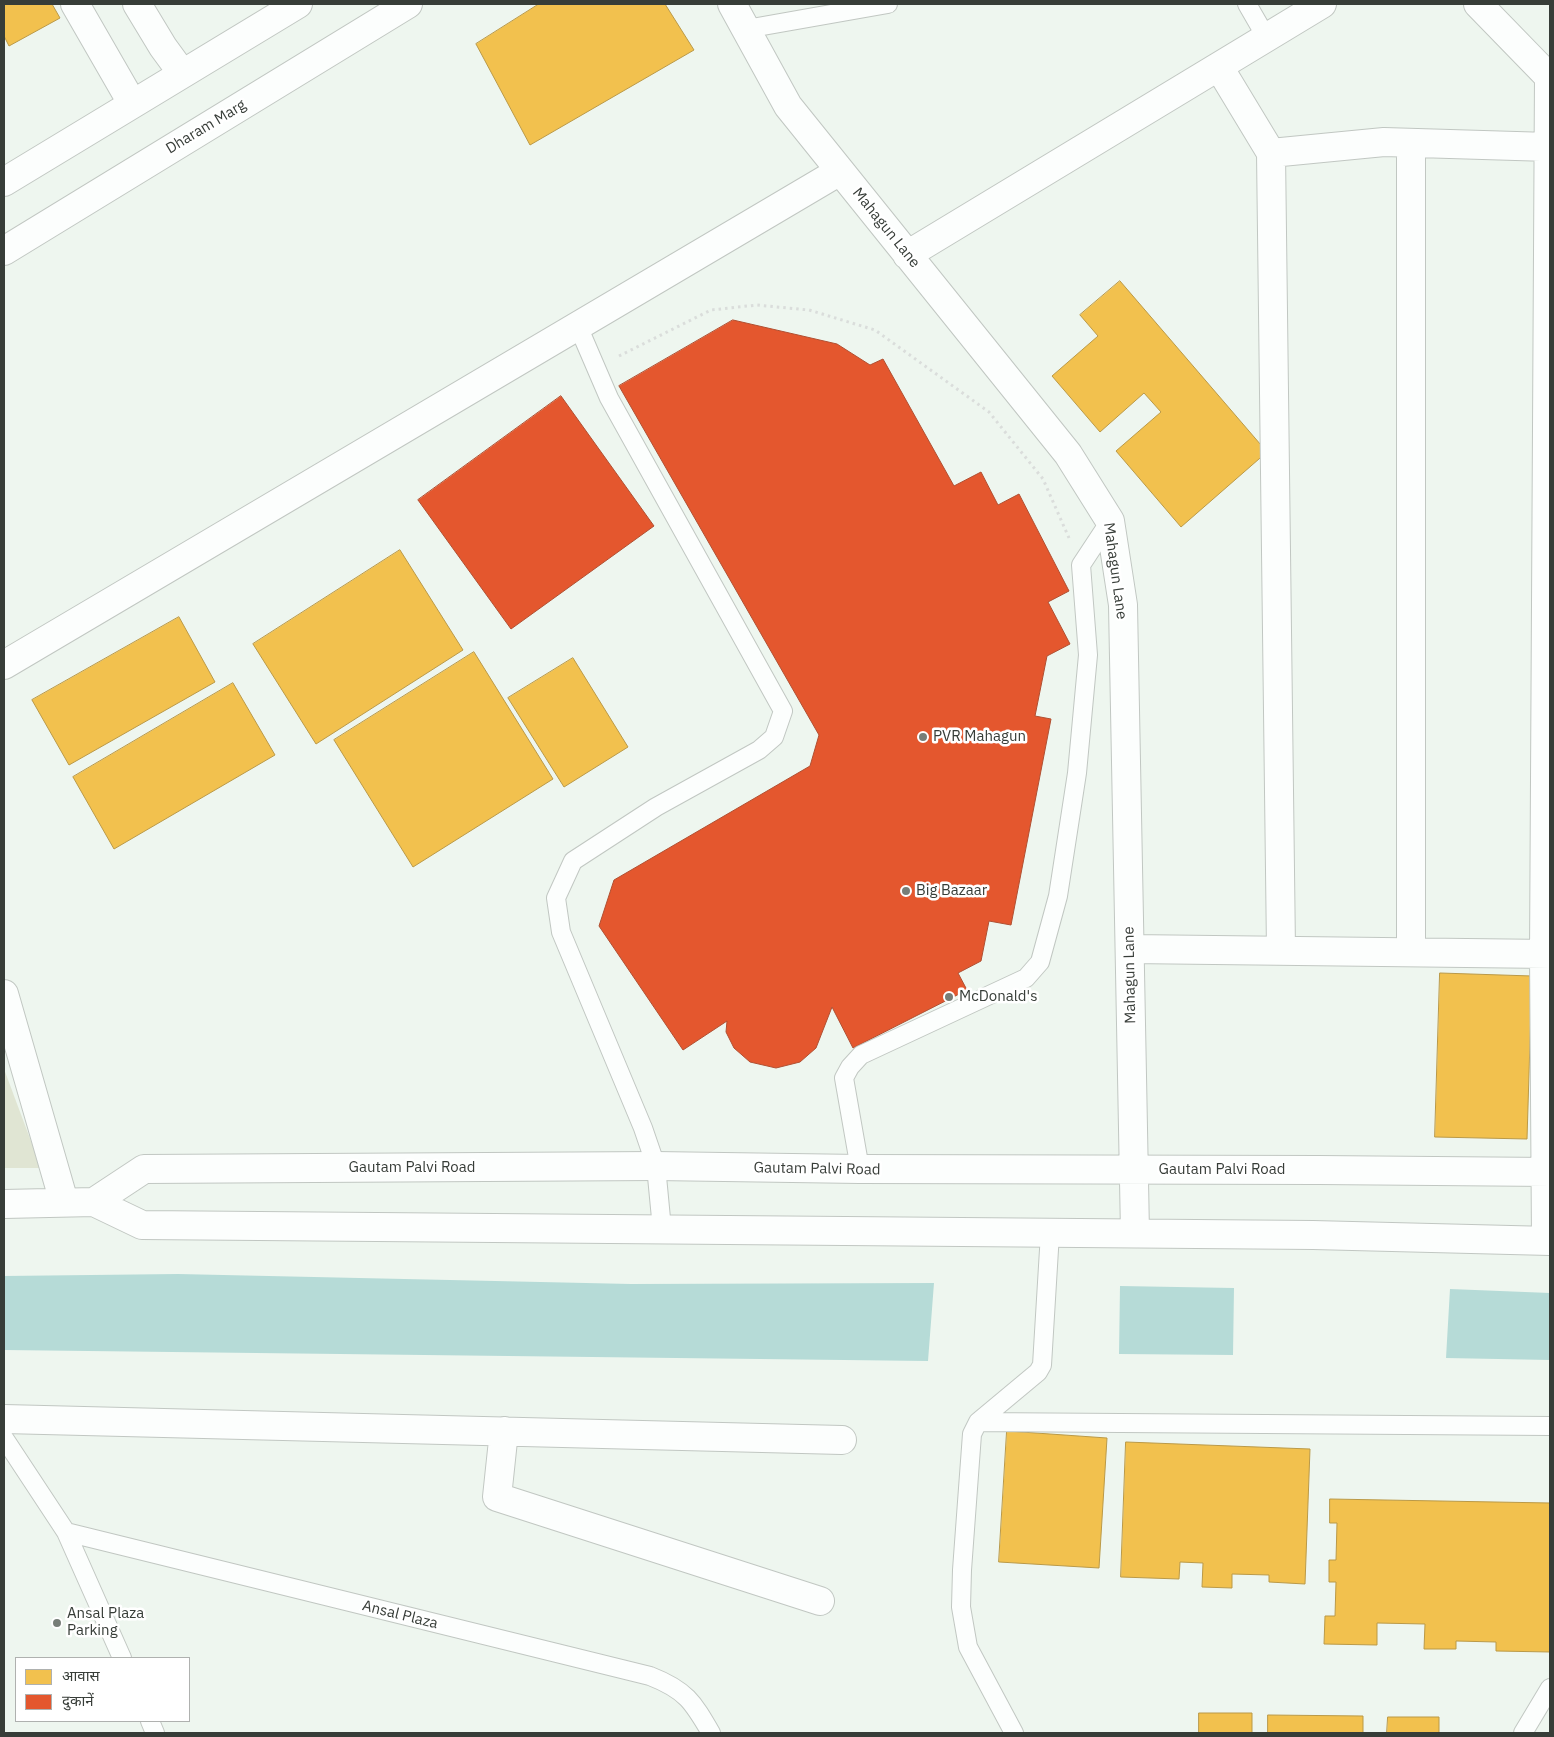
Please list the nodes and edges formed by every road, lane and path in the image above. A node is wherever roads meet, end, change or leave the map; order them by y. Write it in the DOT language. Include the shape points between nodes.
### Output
graph roads {
  1 [pos="74,4"];
  2 [pos="137,4"];
  3 [pos="298,4"];
  4 [pos="408,4"];
  5 [pos="732,4"];
  6 [pos="888,4"];
  7 [pos="1247,4"];
  8 [pos="1322,4"];
  9 [pos="1478,4"];
  10 [pos="746,29"];
  11 [pos="1266,37"];
  12 [pos="1218,67"];
  13 [pos="182,73"];
  14 [pos="1550,77"];
  15 [pos="132,103"];
  16 [pos="1411,143"];
  17 [pos="1549,147"];
  18 [pos="1271,153"];
  19 [pos="840,171"];
  20 [pos="4,182"];
  21 [pos="1549,204"];
  22 [pos="4,250"];
  23 [pos="907,254"];
  24 [pos="578,326"];
  25 [pos="1549,329"];
  26 [pos="596,368"];
  27 [pos="1548,441"];
  28 [pos="1110,521"];
  29 [pos="1081,565"];
  30 [pos="1548,575"];
  31 [pos="4,665"];
  32 [pos="1548,694"];
  33 [pos="1548,825"];
  34 [pos="1130,949"];
  35 [pos="1281,950"];
  36 [pos="1411,952"];
  37 [pos="1547,954"];
  38 [pos="4,994"];
  39 [pos="656,1166"];
  40 [pos="860,1170"];
  41 [pos="1134,1170"];
  42 [pos="1548,1172"];
  43 [pos="64,1202"];
  44 [pos="94,1202"];
  45 [pos="4,1204"];
  46 [pos="662,1229"];
  47 [pos="1050,1233"];
  48 [pos="1135,1233"];
  49 [pos="1548,1241"];
  50 [pos="4,1419"];
  51 [pos="978,1422"];
  52 [pos="1550,1426"];
  53 [pos="504,1431"];
  54 [pos="4,1438"];
  55 [pos="842,1440"];
  56 [pos="66,1532"];
  57 [pos="820,1601"];
  58 [pos="122,1657"];
  59 [pos="1550,1688"];
  60 [pos="711,1733"];
  61 [pos="1014,1733"];
  62 [pos="1523,1733"];
  1 -- 15 [label="street"];
  2 -- 13 [label="street"];
  3 -- 13 [label="street"];
  4 -- 22 [label="street, Dharam Marg"];
  5 -- 10 [label="street, Mahagun Lane"];
  6 -- 10 [label="lane"];
  7 -- 11 [label="lane"];
  8 -- 11 [label="street"];
  9 -- 14 [label="street"];
  10 -- 19 [label="street, Mahagun Lane" via="788,106"];
  11 -- 12 [label="street"];
  12 -- 18 [label="street"];
  12 -- 23 [label="street"];
  13 -- 15 [label="street"];
  14 -- 17 [label="street"];
  15 -- 20 [label="street"];
  16 -- 17 [label="street"];
  16 -- 18 [label="street" via="1384,142"];
  16 -- 36 [label="street"];
  17 -- 21 [label="street"];
  18 -- 35 [label="street"];
  19 -- 23 [label="street, Mahagun Lane"];
  19 -- 24 [label="street"];
  21 -- 25 [label="street"];
  23 -- 28 [label="street, Mahagun Lane" via="1068,454"];
  24 -- 26 [label="lane"];
  24 -- 31 [label="street"];
  25 -- 27 [label="street"];
  26 -- 29 [label="path" via="711,310 757,305 808,310 875,330 989,412 1043,479"];
  26 -- 39 [label="lane" via="609,398 783,712 774,737 759,750 656,806 573,861 556,898 561,932 644,1128"];
  27 -- 30 [label="street"];
  28 -- 29 [label="lane"];
  28 -- 34 [label="street, Mahagun Lane" via="1123,605"];
  29 -- 40 [label="lane" via="1088,656 1078,773 1058,896 1040,962 1026,978 861,1055 850,1066 844,1078"];
  30 -- 32 [label="street"];
  32 -- 33 [label="street"];
  33 -- 37 [label="street"];
  34 -- 35 [label="street"];
  34 -- 41 [label="street, Mahagun Lane"];
  35 -- 36 [label="street"];
  36 -- 37 [label="street"];
  37 -- 42 [label="street"];
  38 -- 43 [label="street"];
  39 -- 40 [label="street, Gautam Palvi Road"];
  39 -- 44 [label="street, Gautam Palvi Road" via="144,1169"];
  39 -- 46 [label="lane"];
  40 -- 41 [label="street, Gautam Palvi Road"];
  41 -- 42 [label="street, Gautam Palvi Road"];
  41 -- 48 [label="street, Mahagun Lane"];
  42 -- 49 [label="street"];
  43 -- 44 [label="street"];
  43 -- 45 [label="street"];
  44 -- 46 [label="street" via="142,1225"];
  46 -- 47 [label="street"];
  47 -- 48 [label="street"];
  47 -- 51 [label="lane" via="1042,1365 1038,1372"];
  48 -- 49 [label="street"];
  50 -- 53 [label="street"];
  51 -- 52 [label="lane"];
  51 -- 61 [label="lane" via="972,1434 961,1607 968,1647"];
  53 -- 55 [label="street"];
  53 -- 57 [label="street" via="496,1497"];
  54 -- 56 [label="lane"];
  56 -- 58 [label="lane"];
  56 -- 60 [label="lane, Ansal Plaza" via="650,1676 670,1684 695,1705"];
  59 -- 62 [label="lane"];
}
